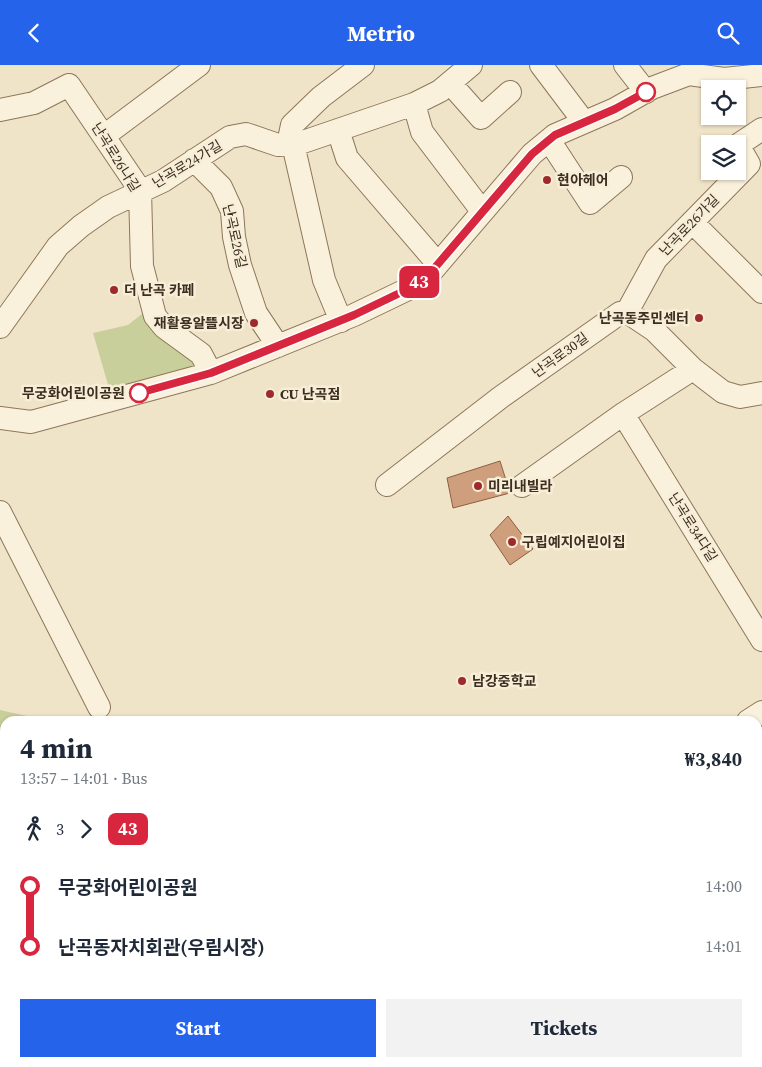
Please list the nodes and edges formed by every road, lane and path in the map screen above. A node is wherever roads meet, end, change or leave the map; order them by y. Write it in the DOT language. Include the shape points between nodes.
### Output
graph roads {
  1 [pos="199,65"];
  2 [pos="363,65"];
  3 [pos="471,65"];
  4 [pos="541,65"];
  5 [pos="625,65"];
  6 [pos="717,72"];
  7 [pos="762,75"];
  8 [pos="450,83"];
  9 [pos="510,92"];
  10 [pos="646,92"];
  11 [pos="414,104"];
  12 [pos="0,110"];
  13 [pos="584,122"];
  14 [pos="762,129"];
  15 [pos="338,130"];
  16 [pos="104,136"];
  17 [pos="549,140"];
  18 [pos="291,144"];
  19 [pos="194,160"];
  20 [pos="621,177"];
  21 [pos="140,191"];
  22 [pos="482,211"];
  23 [pos="692,221"];
  24 [pos="438,264"];
  25 [pos="762,292"];
  26 [pos="628,312"];
  27 [pos="341,321"];
  28 [pos="0,327"];
  29 [pos="278,347"];
  30 [pos="693,369"];
  31 [pos="211,373"];
  32 [pos="762,393"];
  33 [pos="623,414"];
  34 [pos="0,418"];
  35 [pos="388,485"];
  36 [pos="522,486"];
  37 [pos="0,512"];
  38 [pos="762,640"];
  39 [pos="99,707"];
  1 -- 16 [label="street"];
  2 -- 18 [label="street" via="321,97 292,125"];
  3 -- 8 [label="street, 난곡로24가길"];
  4 -- 13 [label="street"];
  5 -- 10 [label="street"];
  6 -- 7 [label="street"];
  6 -- 10 [label="street" via="689,74"];
  8 -- 9 [label="street" via="481,118"];
  8 -- 11 [label="street, 난곡로24가길"];
  10 -- 13 [label="street"];
  11 -- 15 [label="street, 난곡로24가길"];
  11 -- 22 [label="street" via="422,132"];
  12 -- 16 [label="street, 난곡로26나길" via="34,103 69,85"];
  13 -- 17 [label="street"];
  14 -- 23 [label="street, 난곡로26가길" via="738,145 749,164"];
  15 -- 18 [label="street, 난곡로24가길"];
  15 -- 24 [label="street" via="347,158"];
  16 -- 21 [label="street, 난곡로26나길"];
  17 -- 20 [label="street" via="590,203"];
  17 -- 22 [label="street" via="532,154"];
  18 -- 19 [label="street, 난곡로24가길" via="278,145 246,134 230,137"];
  18 -- 27 [label="street" via="324,281"];
  19 -- 21 [label="street, 난곡로24가길" via="163,181"];
  19 -- 29 [label="street, 난곡로26길" via="221,187 232,211 240,265 256,313"];
  21 -- 28 [label="street, 난곡로24가길" via="108,207 58,246"];
  21 -- 31 [label="street, 난곡로26나길" via="142,266 155,316 164,327 201,355"];
  22 -- 24 [label="street"];
  23 -- 25 [label="street"];
  23 -- 26 [label="street, 난곡로26가길" via="656,259"];
  24 -- 27 [label="street" via="426,278 406,290"];
  26 -- 30 [label="street" via="654,331"];
  26 -- 35 [label="street, 난곡로30길" via="610,319 501,397"];
  27 -- 29 [label="street"];
  29 -- 31 [label="street"];
  30 -- 32 [label="street" via="723,392 740,397"];
  30 -- 33 [label="street"];
  31 -- 34 [label="street" via="31,422"];
  33 -- 36 [label="street"];
  33 -- 38 [label="street, 난곡로34다길"];
  37 -- 39 [label="street"];
}
